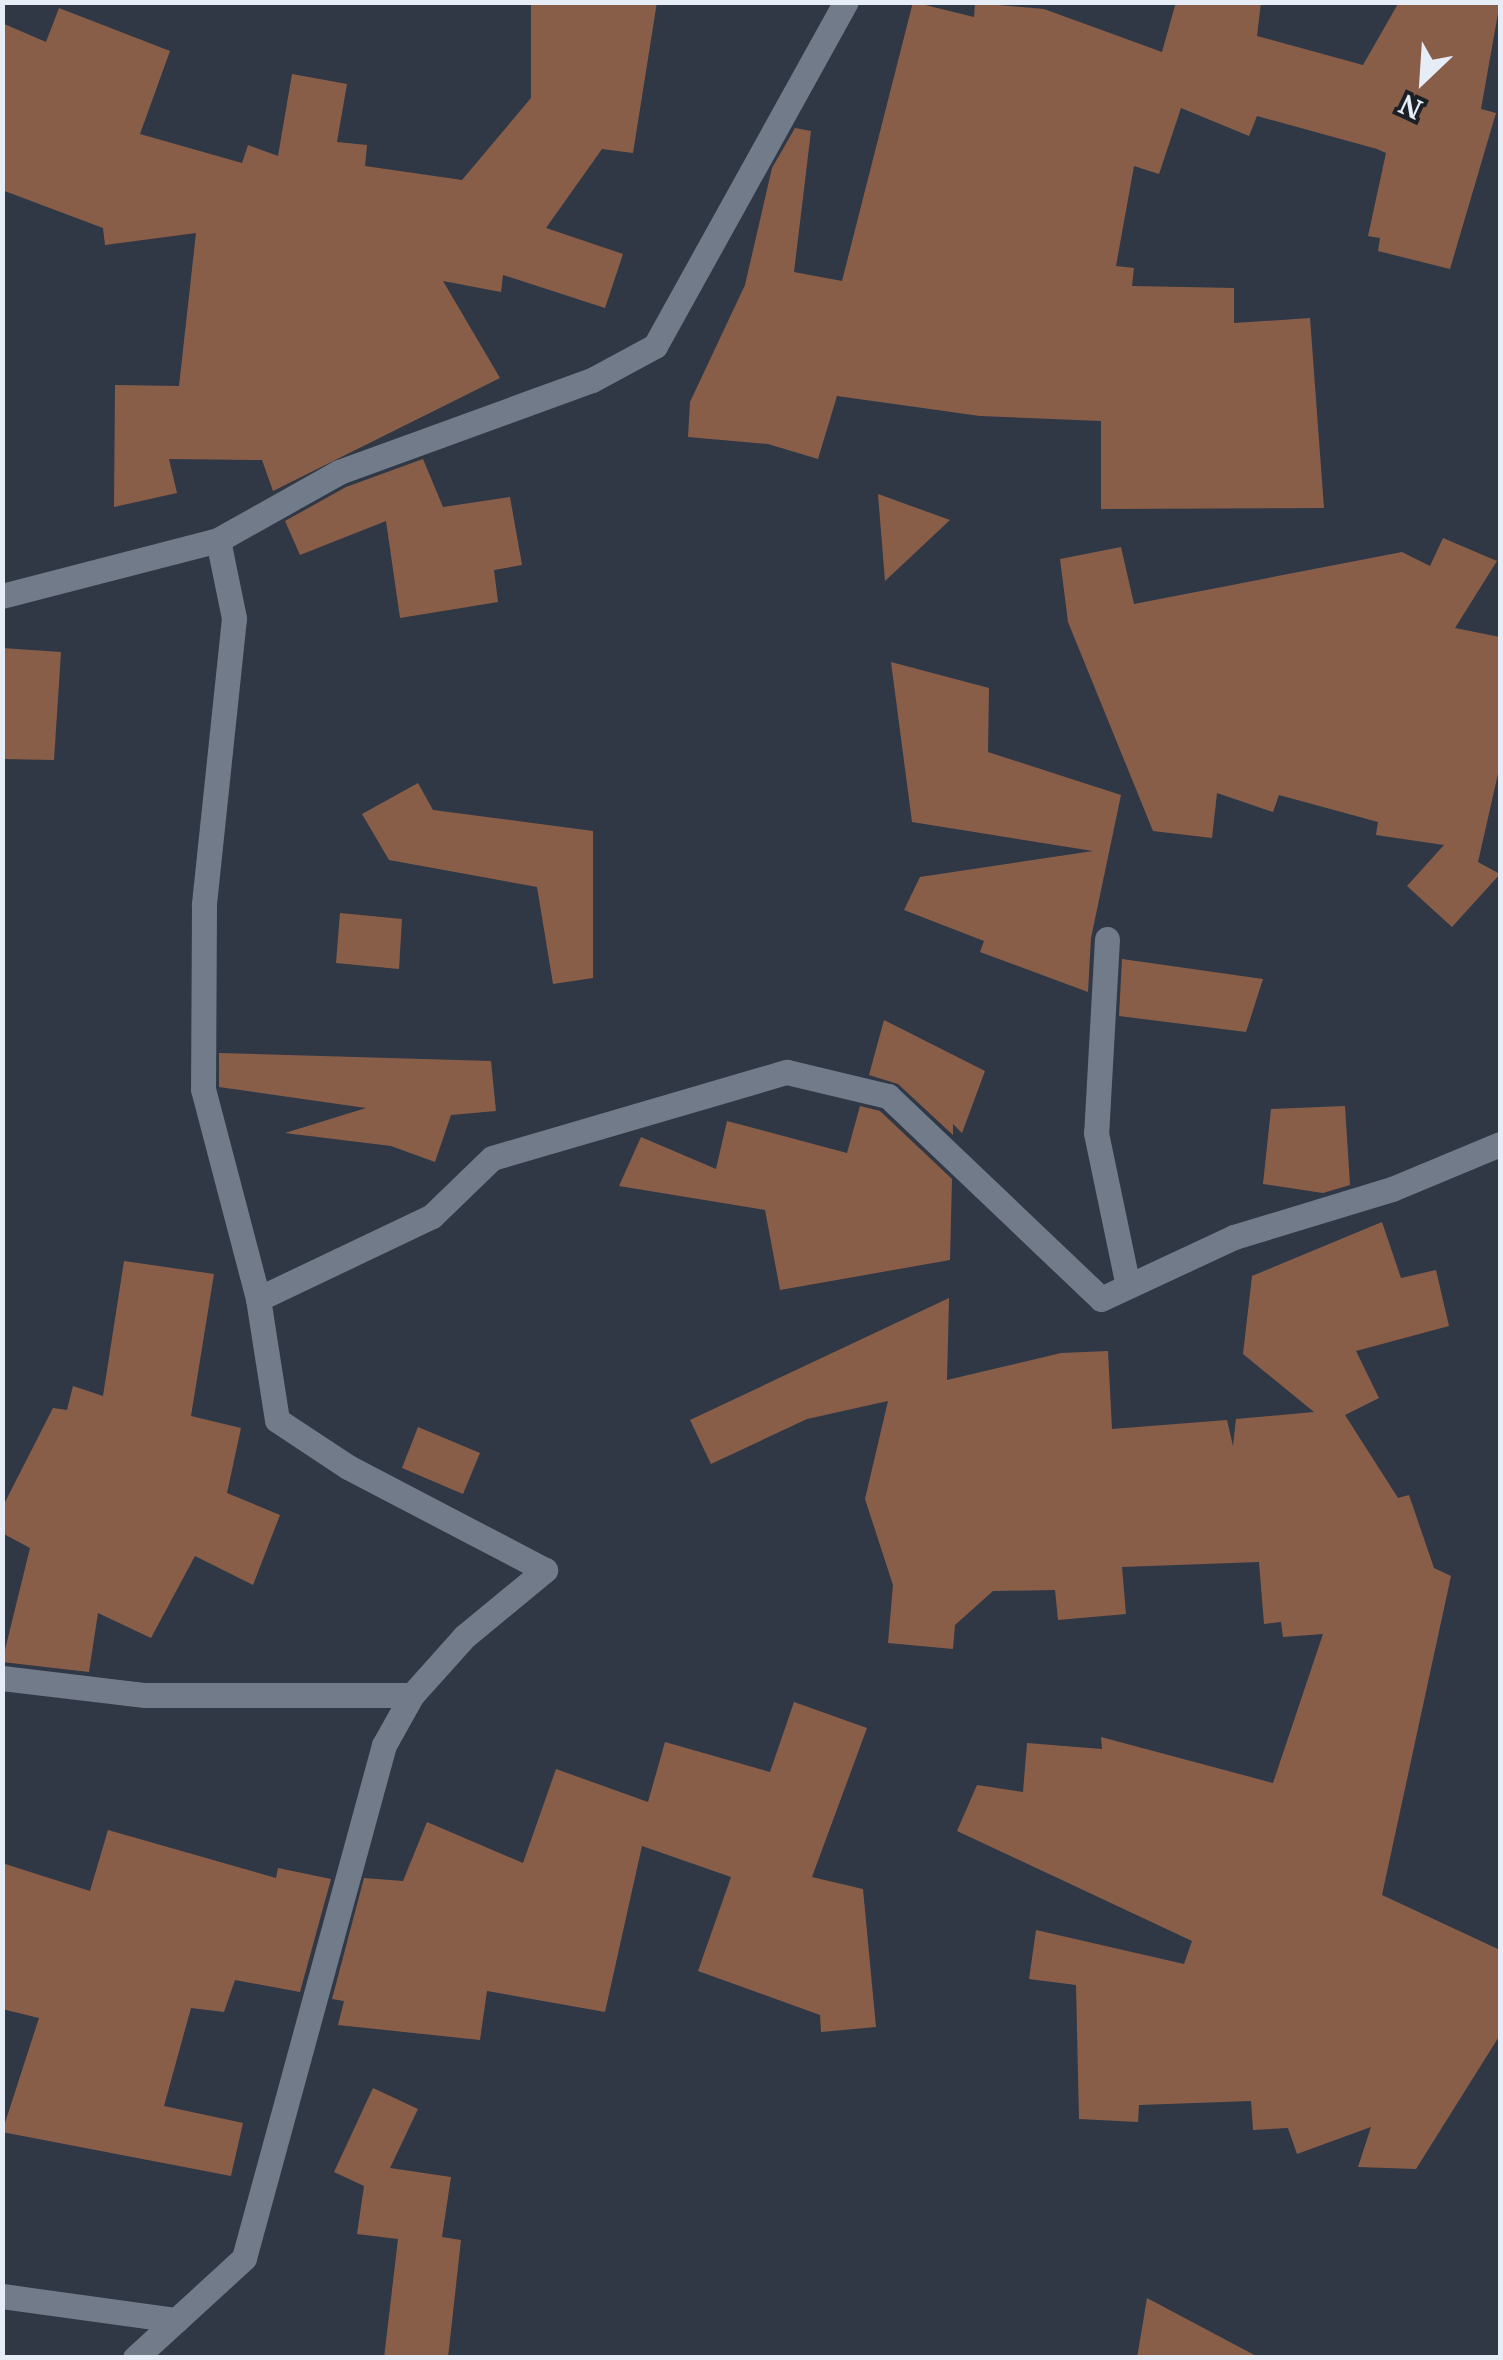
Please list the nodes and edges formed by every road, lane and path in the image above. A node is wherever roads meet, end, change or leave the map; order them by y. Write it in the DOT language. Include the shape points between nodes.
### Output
graph roads {
  1 [pos="846,2"];
  2 [pos="218,540"];
  3 [pos="2,596"];
  4 [pos="1107,938"];
  5 [pos="1500,1144"];
  6 [pos="1128,1286"];
  7 [pos="258,1300"];
  8 [pos="2,1678"];
  9 [pos="412,1695"];
  10 [pos="2,2296"];
  11 [pos="176,2320"];
  12 [pos="135,2358"];
  1 -- 2 [label="street" via="655,346 592,380 338,472"];
  2 -- 3 [label="street"];
  2 -- 7 [label="street" via="234,618 204,906 203,1088"];
  4 -- 6 [label="street" via="1096,1133"];
  5 -- 6 [label="street" via="1392,1190 1234,1237"];
  6 -- 7 [label="street" via="1101,1299 888,1096 787,1072 492,1158 432,1216"];
  7 -- 9 [label="street" via="278,1420 348,1466 544,1570 465,1636"];
  8 -- 9 [label="street" via="145,1695"];
  9 -- 11 [label="street" via="384,1745 244,2258"];
  10 -- 11 [label="street"];
  11 -- 12 [label="street"];
}
